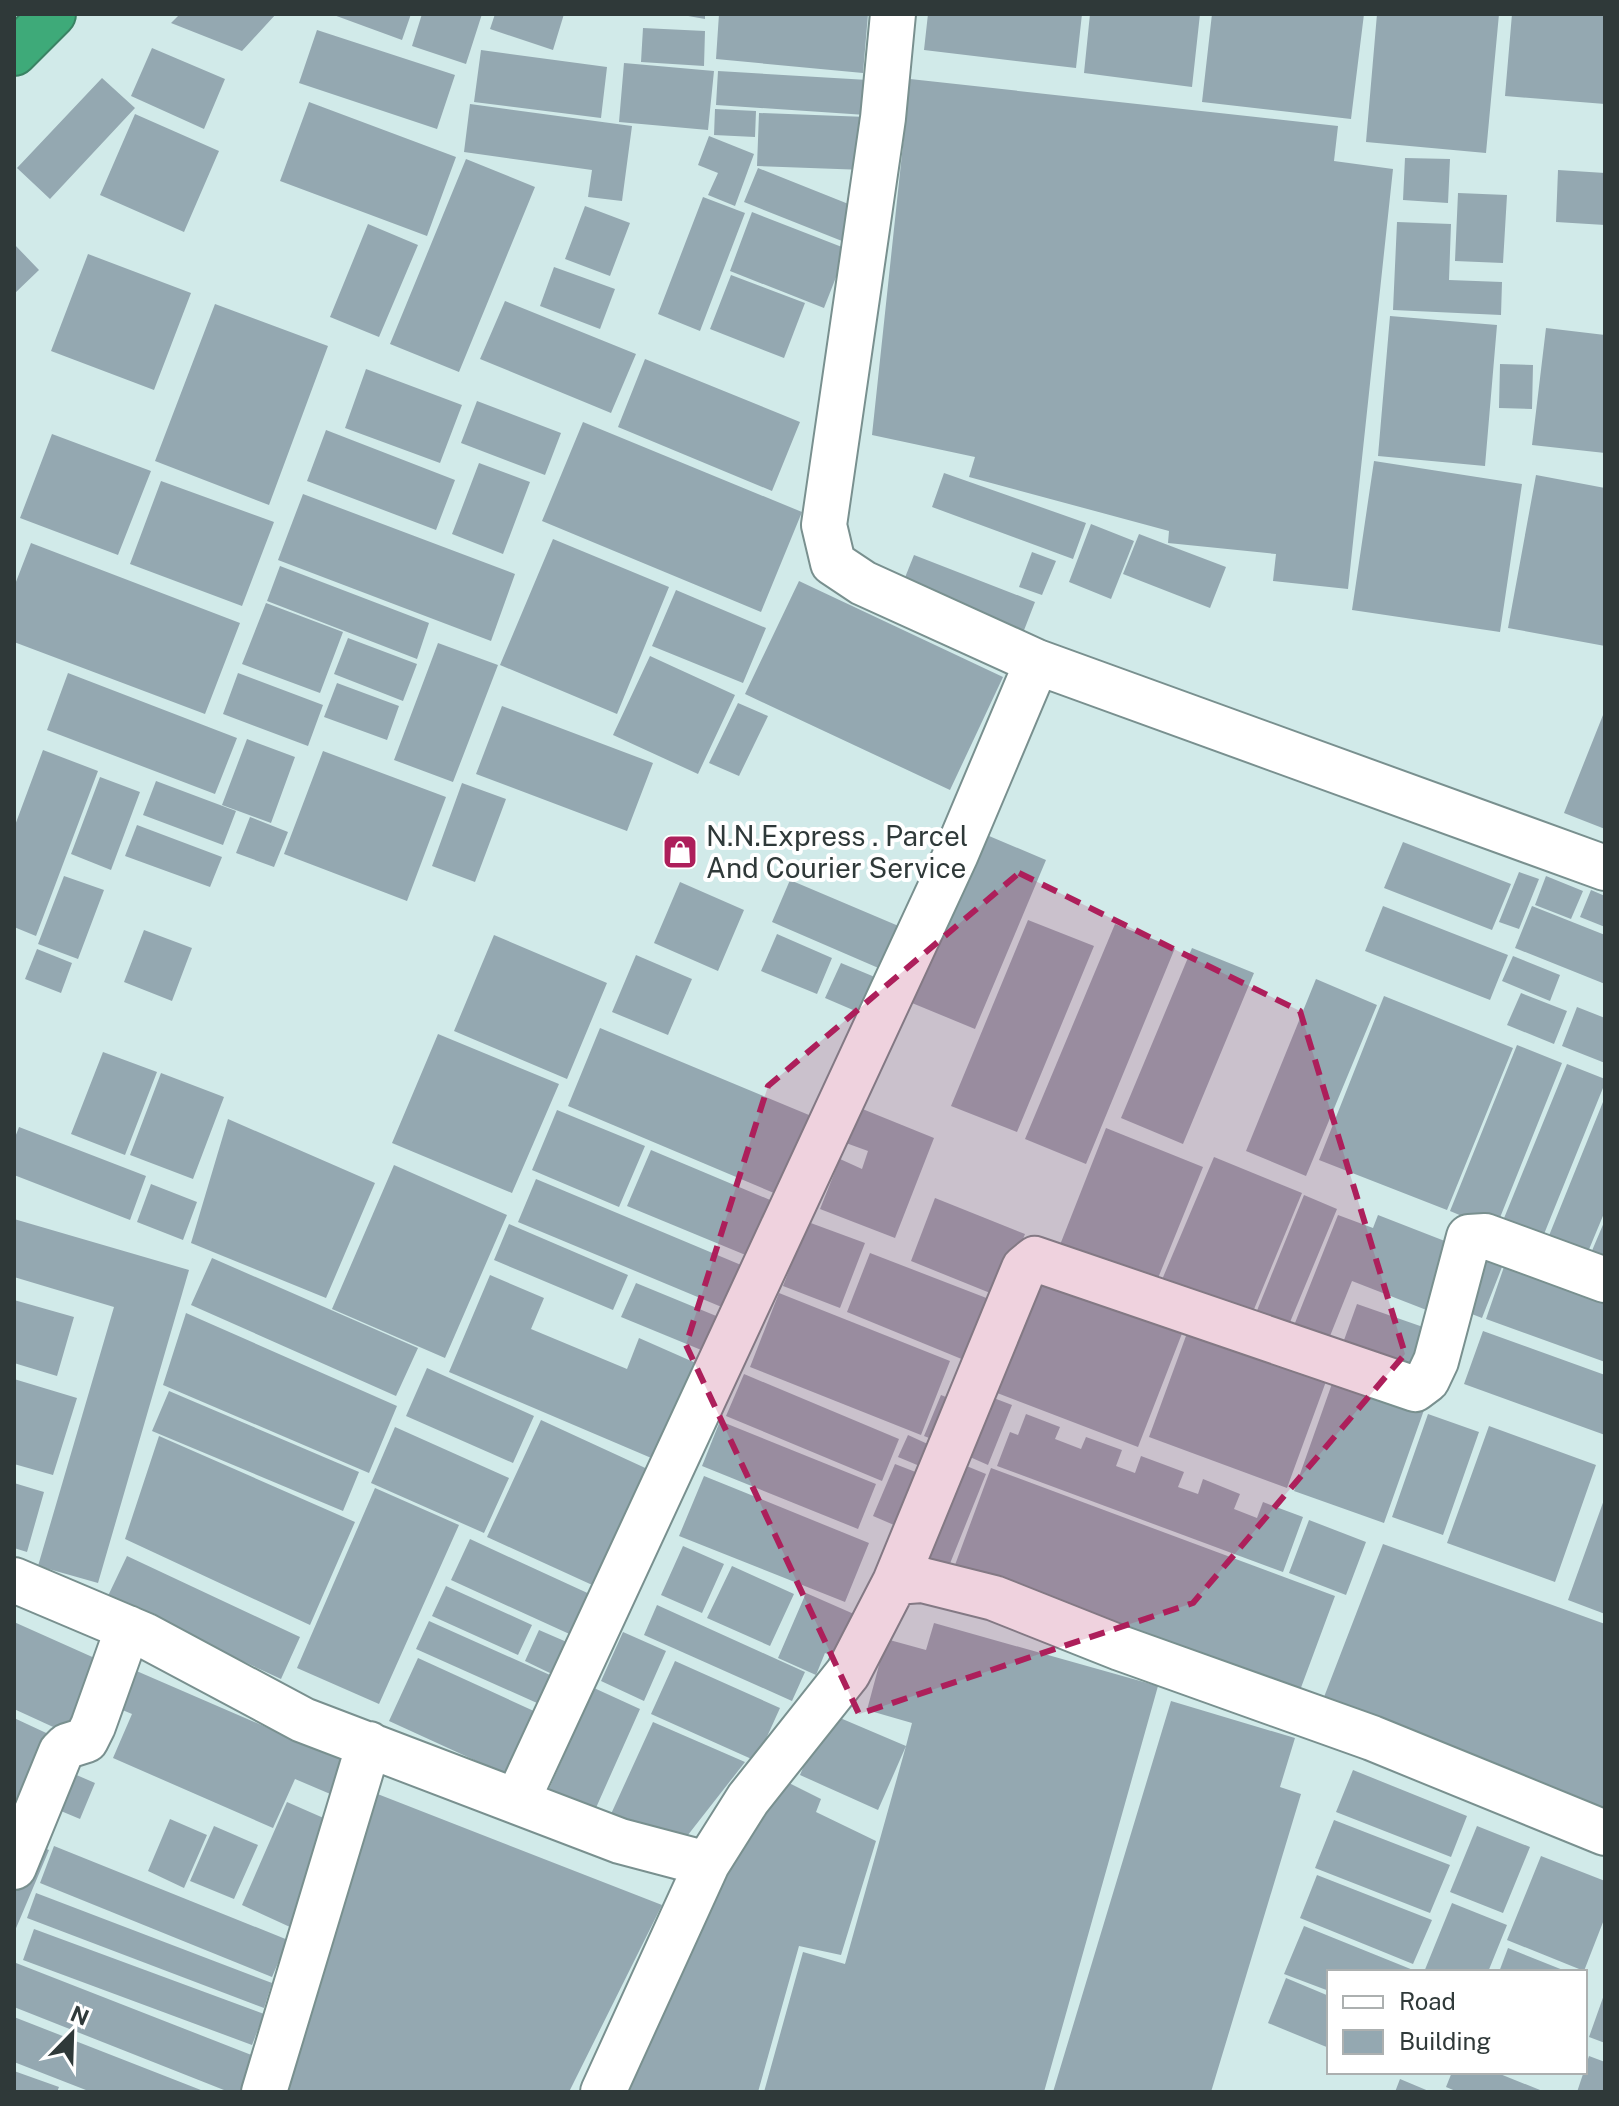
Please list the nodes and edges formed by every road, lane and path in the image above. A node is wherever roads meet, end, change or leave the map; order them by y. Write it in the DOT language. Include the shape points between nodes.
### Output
graph roads {
  1 [pos="53,14"];
  2 [pos="893,14"];
  3 [pos="14,53"];
  4 [pos="1037,662"];
  5 [pos="1605,868"];
  6 [pos="1605,1280"];
  7 [pos="14,1580"];
  8 [pos="895,1582"];
  9 [pos="128,1628"];
  10 [pos="369,1744"];
  11 [pos="517,1801"];
  12 [pos="1605,1833"];
  13 [pos="707,1864"];
  14 [pos="14,1867"];
  15 [pos="264,2092"];
  16 [pos="603,2092"];
  1 -- 3 [label="highway"];
  2 -- 4 [label="street" via="883,118 824,525 833,563 863,583"];
  4 -- 5 [label="street"];
  4 -- 11 [label="street" via="956,854"];
  6 -- 8 [label="street" via="1485,1236 1469,1237 1436,1361 1427,1380 1415,1389 1035,1259 1024,1268"];
  7 -- 9 [label="street"];
  8 -- 12 [label="street" via="922,1580 994,1598 1372,1738"];
  8 -- 13 [label="street" via="848,1673 748,1799"];
  9 -- 10 [label="street" via="303,1720"];
  9 -- 14 [label="street" via="93,1726 86,1740 61,1752"];
  10 -- 11 [label="street"];
  10 -- 15 [label="street"];
  11 -- 13 [label="street" via="620,1841"];
  13 -- 16 [label="street"];
}
